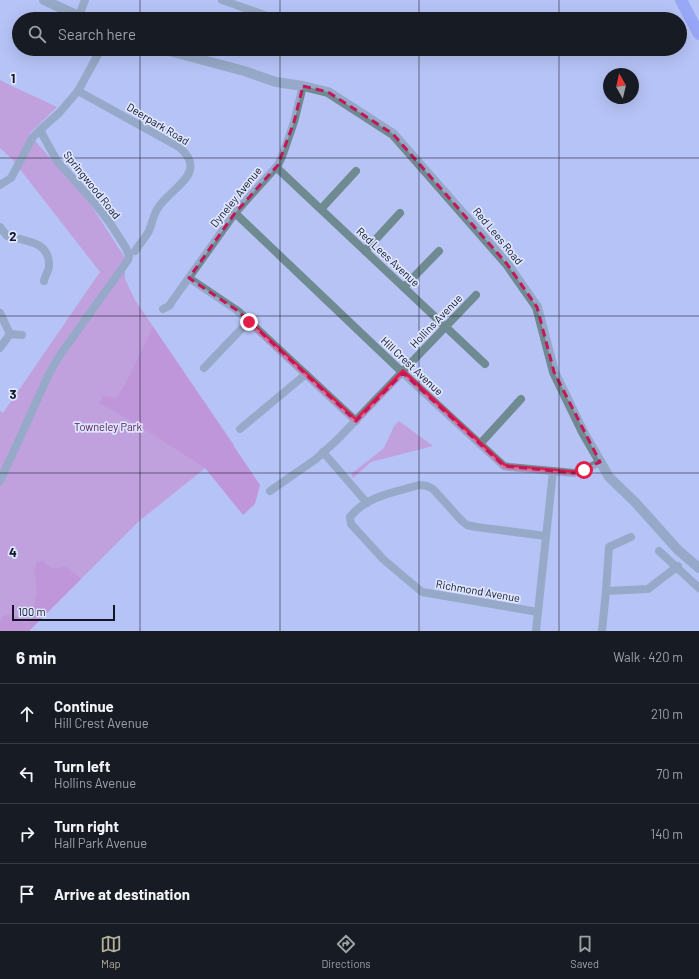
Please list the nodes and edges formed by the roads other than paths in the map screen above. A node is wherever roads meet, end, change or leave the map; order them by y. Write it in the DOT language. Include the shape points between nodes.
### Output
graph roads {
  1 [pos="44,0"];
  2 [pos="85,0"];
  3 [pos="222,0"];
  4 [pos="71,12"];
  5 [pos="83,12"];
  6 [pos="256,12"];
  7 [pos="96,56"];
  8 [pos="188,56"];
  9 [pos="303,86"];
  10 [pos="78,91"];
  11 [pos="40,130"];
  12 [pos="276,167"];
  13 [pos="356,171"];
  14 [pos="0,185"];
  15 [pos="321,209"];
  16 [pos="235,213"];
  17 [pos="400,213"];
  18 [pos="0,226"];
  19 [pos="365,251"];
  20 [pos="439,251"];
  21 [pos="135,252"];
  22 [pos="189,278"];
  23 [pos="44,281"];
  24 [pos="404,287"];
  25 [pos="476,295"];
  26 [pos="163,309"];
  27 [pos="0,313"];
  28 [pos="249,322"];
  29 [pos="446,327"];
  30 [pos="10,334"];
  31 [pos="22,335"];
  32 [pos="0,348"];
  33 [pos="485,364"];
  34 [pos="204,368"];
  35 [pos="403,372"];
  36 [pos="306,374"];
  37 [pos="521,400"];
  38 [pos="356,421"];
  39 [pos="240,429"];
  40 [pos="480,444"];
  41 [pos="323,452"];
  42 [pos="600,462"];
  43 [pos="553,471"];
  44 [pos="0,481"];
  45 [pos="270,491"];
  46 [pos="367,503"];
  47 [pos="546,536"];
  48 [pos="631,537"];
  49 [pos="659,551"];
  50 [pos="677,566"];
  51 [pos="699,568"];
  52 [pos="699,588"];
  53 [pos="606,591"];
  54 [pos="538,612"];
  55 [pos="536,631"];
  56 [pos="602,631"];
  1 -- 4 [label="street"];
  2 -- 5 [label="street"];
  3 -- 6 [label="street"];
  7 -- 10 [label="street"];
  8 -- 9 [label="street, Red Lees Road" via="276,82"];
  9 -- 12 [label="street, Dyneley Avenue" via="294,122"];
  9 -- 42 [label="street, Red Lees Road" via="328,92 393,134 508,264 537,307 554,372"];
  10 -- 11 [label="street"];
  10 -- 21 [label="street, Deerpark Road" via="188,154 191,164 189,174 157,209 149,231"];
  11 -- 14 [label="street" via="33,137 11,178"];
  11 -- 44 [label="street, Springwood Road" via="57,161 110,223 129,256 49,374"];
  12 -- 15 [label="street, Red Lees Avenue"];
  12 -- 16 [label="street, Dyneley Avenue"];
  13 -- 15 [label="street"];
  15 -- 19 [label="street, Red Lees Avenue"];
  16 -- 22 [label="street, Dyneley Avenue"];
  16 -- 35 [label="street, Hill Crest Avenue"];
  17 -- 19 [label="street"];
  18 -- 23 [label="street" via="7,236 38,244 47,252 49,266"];
  19 -- 24 [label="street, Red Lees Avenue"];
  20 -- 24 [label="street"];
  22 -- 26 [label="street, Dyneley Avenue" via="169,306"];
  22 -- 28 [label="street" via="238,310"];
  24 -- 29 [label="street, Red Lees Avenue"];
  25 -- 29 [label="street, Hollins Avenue"];
  27 -- 30 [label="street"];
  28 -- 34 [label="street"];
  28 -- 36 [label="street"];
  29 -- 33 [label="street, Red Lees Avenue"];
  29 -- 35 [label="street, Hollins Avenue"];
  30 -- 31 [label="street"];
  30 -- 32 [label="street"];
  35 -- 38 [label="street, Hollins Avenue"];
  35 -- 40 [label="street, Hill Crest Avenue"];
  36 -- 38 [label="street"];
  36 -- 39 [label="street"];
  37 -- 40 [label="street"];
  38 -- 41 [label="street, Hollins Avenue"];
  40 -- 43 [label="street, Hill Crest Avenue" via="504,466"];
  41 -- 45 [label="street, Hollins Avenue"];
  41 -- 46 [label="street"];
  42 -- 43 [label="street, Hill Crest Avenue" via="574,473"];
  42 -- 51 [label="street, Red Lees Road" via="609,478 635,502 678,550"];
  43 -- 47 [label="street"];
  46 -- 47 [label="street, Richmond Avenue" via="373,498 419,485 427,486 433,489 467,525"];
  46 -- 54 [label="street, Richmond Avenue" via="353,513 350,517 351,524 384,560 422,592"];
  47 -- 54 [label="street"];
  48 -- 53 [label="street" via="608,547"];
  49 -- 50 [label="street"];
  50 -- 52 [label="street"];
  50 -- 53 [label="street" via="648,589"];
  53 -- 56 [label="street"];
  54 -- 55 [label="street"];
}
